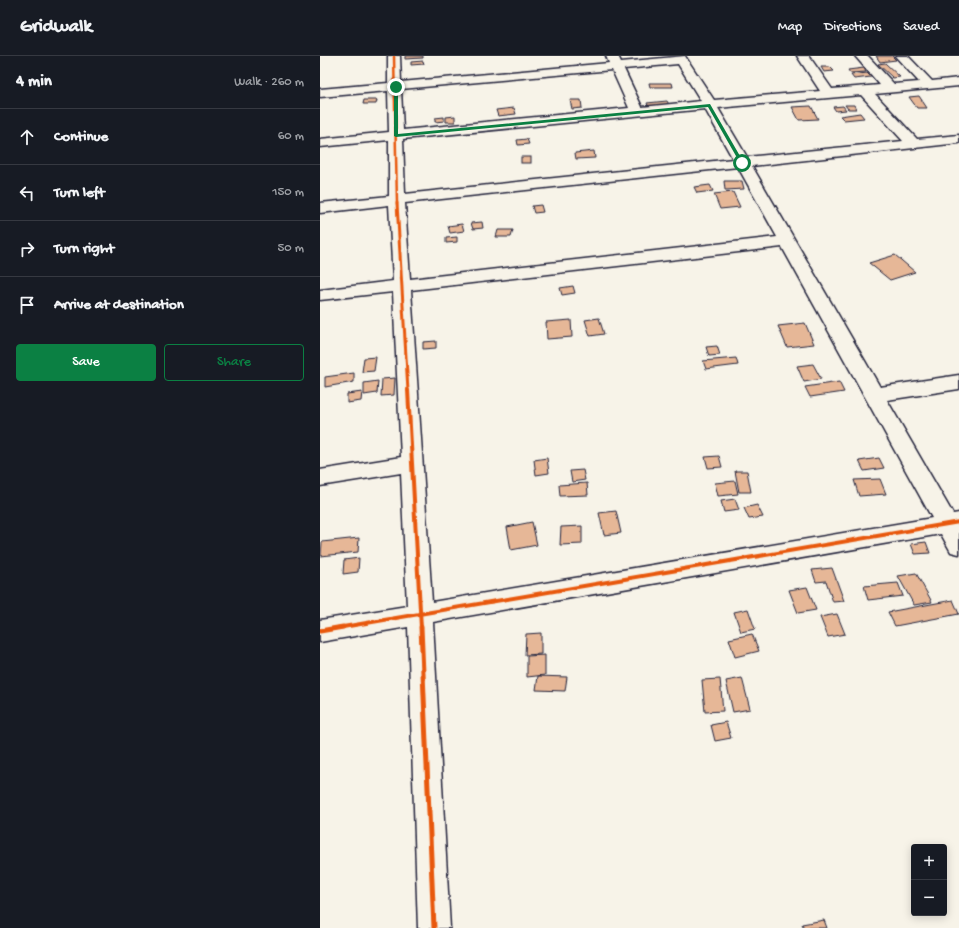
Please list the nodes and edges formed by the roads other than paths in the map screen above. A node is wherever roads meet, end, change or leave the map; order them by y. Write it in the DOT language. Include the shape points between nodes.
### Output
graph roads {
  1 [pos="394,56"];
  2 [pos="803,56"];
  3 [pos="861,56"];
  4 [pos="901,56"];
  5 [pos="680,58"];
  6 [pos="614,61"];
  7 [pos="959,82"];
  8 [pos="930,85"];
  9 [pos="396,87"];
  10 [pos="890,89"];
  11 [pos="865,91"];
  12 [pos="320,93"];
  13 [pos="829,94"];
  14 [pos="710,105"];
  15 [pos="637,111"];
  16 [pos="396,136"];
  17 [pos="959,139"];
  18 [pos="320,143"];
  19 [pos="914,144"];
  20 [pos="742,163"];
  21 [pos="397,200"];
  22 [pos="320,208"];
  23 [pos="787,241"];
  24 [pos="403,285"];
  25 [pos="320,295"];
  26 [pos="959,382"];
  27 [pos="874,395"];
  28 [pos="413,463"];
  29 [pos="320,478"];
  30 [pos="953,523"];
  31 [pos="959,544"];
  32 [pos="420,614"];
  33 [pos="320,631"];
  34 [pos="434,928"];
  1 -- 9 [label="street"];
  2 -- 13 [label="street"];
  3 -- 10 [label="street"];
  4 -- 8 [label="street"];
  5 -- 6 [label="street"];
  5 -- 14 [label="street"];
  6 -- 9 [label="street"];
  6 -- 15 [label="street"];
  7 -- 8 [label="street"];
  8 -- 10 [label="street"];
  9 -- 12 [label="street"];
  9 -- 16 [label="street"];
  10 -- 11 [label="street"];
  11 -- 13 [label="street"];
  11 -- 19 [label="street"];
  13 -- 14 [label="street"];
  14 -- 15 [label="street"];
  14 -- 20 [label="street"];
  15 -- 16 [label="street"];
  16 -- 18 [label="street"];
  16 -- 21 [label="street"];
  17 -- 19 [label="street"];
  19 -- 20 [label="street"];
  20 -- 21 [label="street"];
  20 -- 23 [label="street"];
  21 -- 22 [label="street"];
  21 -- 24 [label="street"];
  23 -- 24 [label="street"];
  23 -- 27 [label="street"];
  24 -- 25 [label="street"];
  24 -- 28 [label="street"];
  26 -- 27 [label="street"];
  27 -- 30 [label="street"];
  28 -- 29 [label="street"];
  28 -- 32 [label="street"];
  30 -- 31 [label="street"];
  30 -- 32 [label="street"];
  32 -- 33 [label="street"];
  32 -- 34 [label="street"];
}
